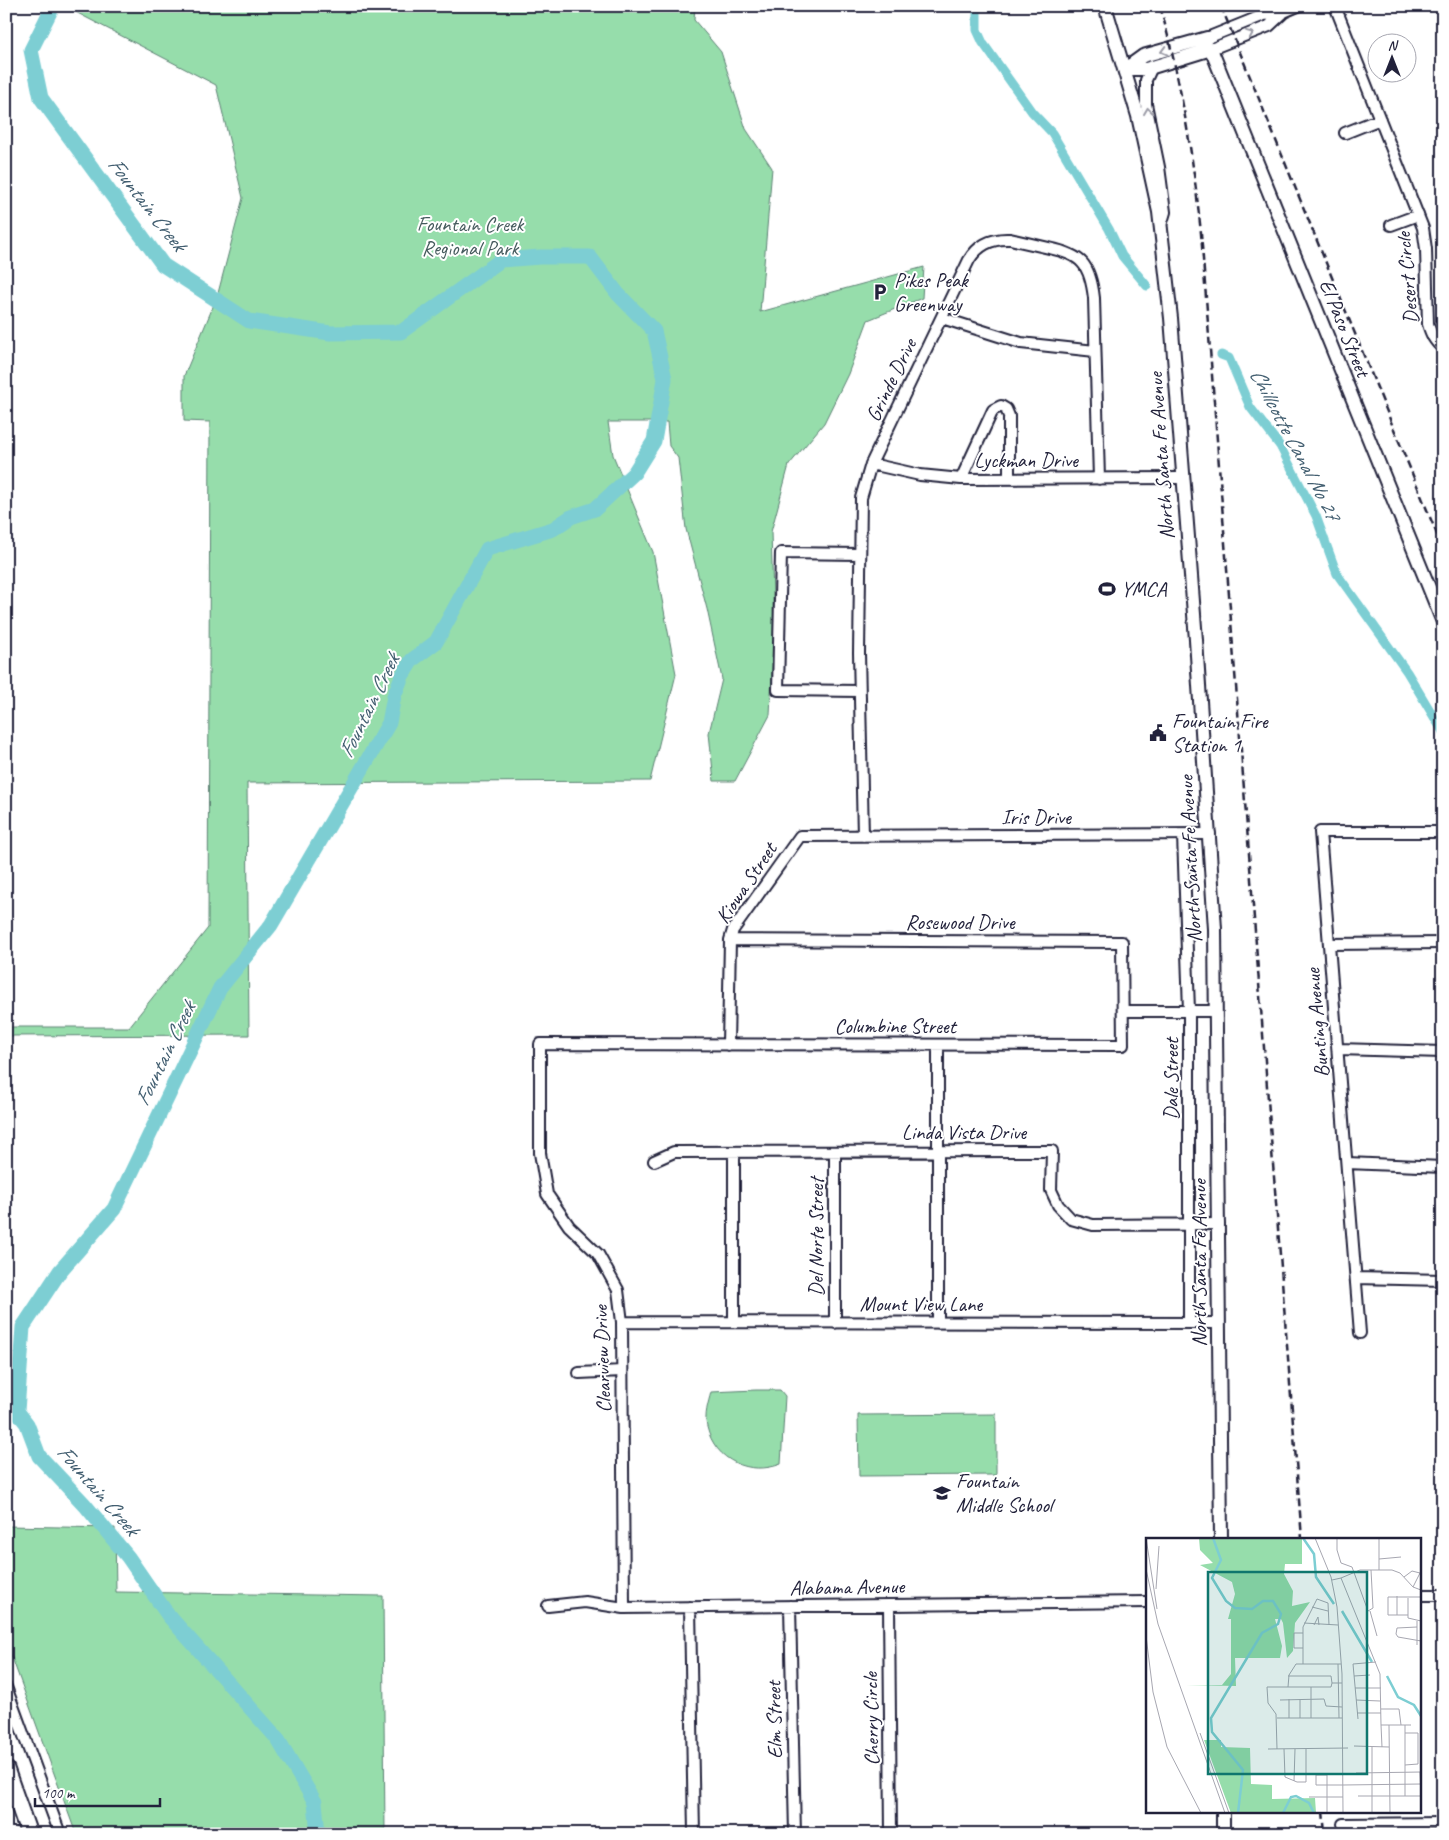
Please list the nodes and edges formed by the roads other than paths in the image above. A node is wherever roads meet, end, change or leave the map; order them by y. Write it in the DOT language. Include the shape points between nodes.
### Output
graph roads {
  1 [pos="1105,6"];
  2 [pos="1298,6"];
  3 [pos="1335,6"];
  4 [pos="1209,43"];
  5 [pos="1152,67"];
  6 [pos="1125,69"];
  7 [pos="1380,119"];
  8 [pos="1345,133"];
  9 [pos="1418,215"];
  10 [pos="1390,225"];
  11 [pos="1161,228"];
  12 [pos="942,318"];
  13 [pos="1443,348"];
  14 [pos="1095,351"];
  15 [pos="872,464"];
  16 [pos="1183,478"];
  17 [pos="961,479"];
  18 [pos="1099,479"];
  19 [pos="1009,480"];
  20 [pos="860,554"];
  21 [pos="1443,622"];
  22 [pos="859,691"];
  23 [pos="1443,832"];
  24 [pos="1210,834"];
  25 [pos="1183,835"];
  26 [pos="863,836"];
  27 [pos="730,940"];
  28 [pos="1443,943"];
  29 [pos="1329,944"];
  30 [pos="1123,1011"];
  31 [pos="1189,1011"];
  32 [pos="1216,1011"];
  33 [pos="540,1044"];
  34 [pos="728,1045"];
  35 [pos="938,1045"];
  36 [pos="1338,1049"];
  37 [pos="1443,1052"];
  38 [pos="938,1151"];
  39 [pos="734,1152"];
  40 [pos="835,1152"];
  41 [pos="654,1161"];
  42 [pos="1347,1163"];
  43 [pos="1443,1167"];
  44 [pos="1190,1224"];
  45 [pos="1219,1224"];
  46 [pos="1356,1278"];
  47 [pos="1443,1280"];
  48 [pos="622,1322"];
  49 [pos="734,1322"];
  50 [pos="835,1323"];
  51 [pos="938,1323"];
  52 [pos="1189,1323"];
  53 [pos="1219,1323"];
  54 [pos="1360,1333"];
  55 [pos="622,1372"];
  56 [pos="579,1373"];
  57 [pos="1222,1538"];
  58 [pos="1422,1595"];
  59 [pos="1443,1595"];
  60 [pos="1146,1602"];
  61 [pos="889,1605"];
  62 [pos="548,1606"];
  63 [pos="790,1606"];
  64 [pos="690,1607"];
  65 [pos="624,1608"];
  66 [pos="6,1687"];
  67 [pos="6,1769"];
  68 [pos="1223,1812"];
  69 [pos="1443,1823"];
  70 [pos="1343,1824"];
  71 [pos="29,1834"];
  72 [pos="60,1834"];
  73 [pos="694,1834"];
  74 [pos="794,1834"];
  75 [pos="892,1834"];
  76 [pos="1223,1834"];
  1 -- 6 [label="main road, North Santa Fe Avenue"];
  2 -- 4 [label="street" via="1284,12 1269,26"];
  3 -- 7 [label="street, Desert Circle"];
  4 -- 5 [label="main road"];
  4 -- 6 [label="main road, one-way" via="1142,56"];
  4 -- 21 [label="main road, El Paso Street"];
  5 -- 6 [label="main road"];
  11 -- 5 [label="street, one-way" via="1165,212 1146,104 1146,80"];
  6 -- 11 [label="main road, North Santa Fe Avenue" via="1149,161"];
  7 -- 8 [label="street"];
  7 -- 9 [label="street, Desert Circle"];
  9 -- 10 [label="street"];
  9 -- 13 [label="street, Desert Circle" via="1426,249 1428,324 1431,334"];
  11 -- 16 [label="main road, North Santa Fe Avenue"];
  12 -- 14 [label="street" via="1021,343"];
  12 -- 14 [label="street, Grinde Drive" via="974,253 994,240 1018,241 1071,254 1083,263 1092,279"];
  12 -- 15 [label="street, Grinde Drive"];
  14 -- 18 [label="street, Grinde Drive"];
  15 -- 17 [label="street, Lyckman Drive" via="920,475"];
  15 -- 20 [label="street, Grinde Drive" via="861,498"];
  16 -- 18 [label="street, Lyckman Drive"];
  16 -- 24 [label="main road, North Santa Fe Avenue"];
  17 -- 19 [label="street, Lyckman Drive"];
  17 -- 19 [label="street" via="993,410 1001,406 1009,416"];
  18 -- 19 [label="street, Lyckman Drive"];
  20 -- 22 [label="street, Grinde Drive"];
  20 -- 22 [label="street" via="781,553 778,690"];
  22 -- 26 [label="street, Grinde Drive"];
  23 -- 29 [label="street, Bunting Avenue" via="1320,832"];
  24 -- 25 [label="street, Iris Drive"];
  24 -- 32 [label="main road, North Santa Fe Avenue"];
  25 -- 26 [label="street, Iris Drive"];
  25 -- 31 [label="street, Dale Street"];
  26 -- 27 [label="street, Kiowa Street" via="800,836 733,930"];
  27 -- 30 [label="street, Rosewood Drive" via="1122,942"];
  27 -- 34 [label="street, Kiowa Street"];
  28 -- 29 [label="street"];
  29 -- 36 [label="street, Bunting Avenue"];
  30 -- 31 [label="street"];
  30 -- 35 [label="street, Columbine Street" via="1123,1045"];
  31 -- 32 [label="street"];
  31 -- 44 [label="street, Dale Street"];
  32 -- 45 [label="main road, North Santa Fe Avenue"];
  33 -- 34 [label="street, Columbine Street"];
  33 -- 48 [label="street, Clearview Drive" via="540,1153 547,1194 569,1226 598,1254 618,1290"];
  34 -- 35 [label="street, Columbine Street"];
  35 -- 38 [label="street"];
  36 -- 37 [label="street"];
  36 -- 42 [label="street, Bunting Avenue"];
  38 -- 40 [label="street, Linda Vista Drive"];
  38 -- 44 [label="street, Linda Vista Drive" via="1052,1151 1051,1190 1058,1206 1071,1219 1093,1225"];
  38 -- 51 [label="street"];
  39 -- 40 [label="street, Linda Vista Drive"];
  39 -- 41 [label="street, Linda Vista Drive" via="674,1152"];
  39 -- 49 [label="street"];
  40 -- 50 [label="street, Del Norte Street"];
  42 -- 43 [label="street"];
  42 -- 46 [label="street, Bunting Avenue"];
  44 -- 45 [label="street, Linda Vista Drive"];
  44 -- 52 [label="street, Dale Street"];
  45 -- 53 [label="main road, North Santa Fe Avenue"];
  46 -- 47 [label="street"];
  46 -- 54 [label="street, Bunting Avenue"];
  48 -- 49 [label="street, Mount View Lane"];
  48 -- 55 [label="street, Clearview Drive"];
  49 -- 50 [label="street, Mount View Lane"];
  50 -- 51 [label="street, Mount View Lane"];
  51 -- 52 [label="street, Mount View Lane"];
  52 -- 53 [label="street, Mount View Lane"];
  53 -- 57 [label="main road, North Santa Fe Avenue"];
  55 -- 56 [label="street"];
  55 -- 65 [label="street, Clearview Drive"];
  58 -- 59 [label="street"];
  60 -- 61 [label="street, Alabama Avenue"];
  61 -- 63 [label="street, Alabama Avenue"];
  61 -- 75 [label="street, Cherry Circle"];
  62 -- 65 [label="street, Alabama Avenue" via="585,1602"];
  63 -- 64 [label="street, Alabama Avenue"];
  63 -- 74 [label="street, Elm Street"];
  64 -- 65 [label="street, Alabama Avenue"];
  64 -- 73 [label="street"];
  66 -- 72 [label="street"];
  67 -- 71 [label="highway"];
  68 -- 76 [label="main road"];
  69 -- 70 [label="street"];
}
